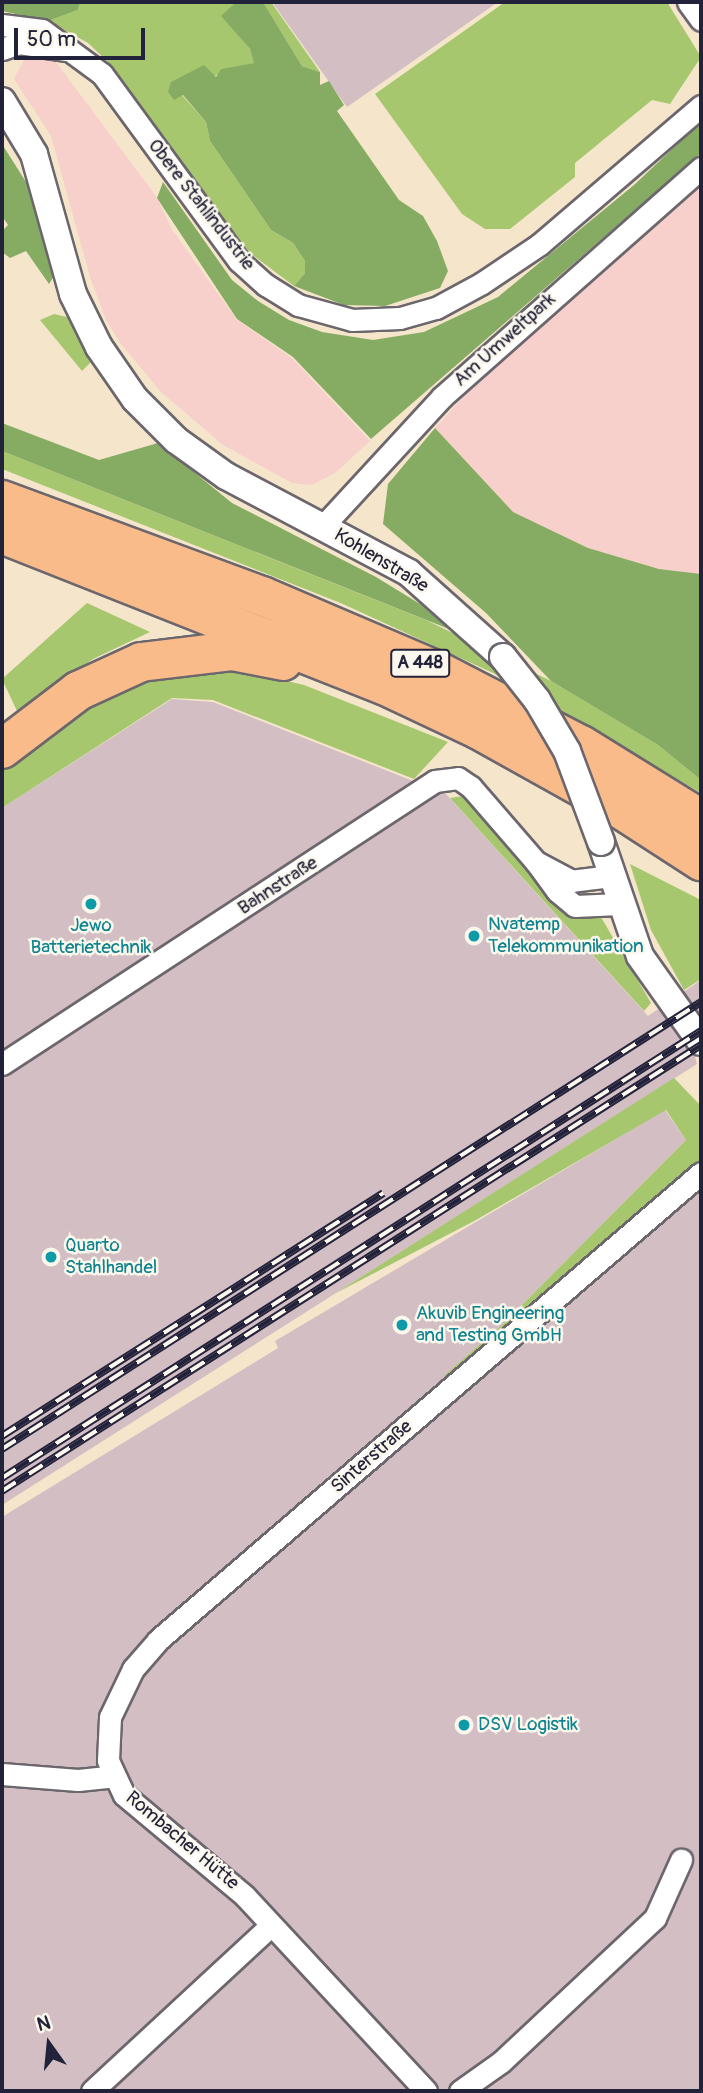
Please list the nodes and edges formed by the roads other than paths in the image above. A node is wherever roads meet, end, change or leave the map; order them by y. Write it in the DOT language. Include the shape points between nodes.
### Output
graph roads {
  1 [pos="688,2"];
  2 [pos="701,20"];
  3 [pos="2,25"];
  4 [pos="2,49"];
  5 [pos="78,53"];
  6 [pos="2,101"];
  7 [pos="701,106"];
  8 [pos="2,133"];
  9 [pos="701,168"];
  10 [pos="45,206"];
  11 [pos="2,499"];
  12 [pos="323,526"];
  13 [pos="2,534"];
  14 [pos="384,685"];
  15 [pos="2,749"];
  16 [pos="701,819"];
  17 [pos="701,861"];
  18 [pos="536,862"];
  19 [pos="611,876"];
  20 [pos="619,904"];
  21 [pos="701,1042"];
  22 [pos="2,1064"];
  23 [pos="701,1173"];
  24 [pos="2,1774"];
  25 [pos="114,1776"];
  26 [pos="681,1860"];
  27 [pos="271,1925"];
  28 [pos="92,2091"];
  29 [pos="426,2091"];
  30 [pos="460,2091"];
  1 -- 2 [label="street"];
  3 -- 5 [label="street, Obere Stahlindustrie" via="42,30"];
  4 -- 5 [label="street" via="32,43"];
  5 -- 7 [label="street, Obere Stahlindustrie" via="102,74 239,261 298,305 352,320 400,318 436,308 482,283 540,244"];
  6 -- 10 [label="street, Kohlenstraße" via="34,154"];
  8 -- 10 [label="street, Kohlenstraße"];
  9 -- 12 [label="street, Am Umweltpark" via="544,304 412,428"];
  10 -- 12 [label="street, Kohlenstraße" via="85,320 135,399 176,440 226,476"];
  11 -- 16 [label="highway, A 448" via="262,596 438,671 581,745"];
  12 -- 19 [label="street, Kohlenstraße, bridge" via="409,573 503,657 563,742"];
  13 -- 14 [label="highway, A 448"];
  14 -- 15 [label="highway" via="348,684 266,655 233,651 166,657 119,670 78,691"];
  14 -- 17 [label="highway, A 448" via="491,736 619,808"];
  18 -- 19 [label="street, Bahnstraße" via="572,881"];
  18 -- 20 [label="street, Bahnstraße" via="575,906"];
  18 -- 22 [label="street, Bahnstraße" via="471,787 458,778 435,781"];
  19 -- 20 [label="street, Kohlenstraße"];
  20 -- 21 [label="street, Kohlenstraße" via="653,978"];
  23 -- 25 [label="street, Sinterstraße" via="159,1640 133,1669 110,1717 108,1760"];
  24 -- 25 [label="street, Rombacher Hütte" via="78,1780"];
  25 -- 27 [label="street, Rombacher Hütte" via="124,1795 231,1881"];
  26 -- 30 [label="street" via="655,1919 501,2062"];
  27 -- 28 [label="street"];
  27 -- 29 [label="street, Rombacher Hütte"];
}
